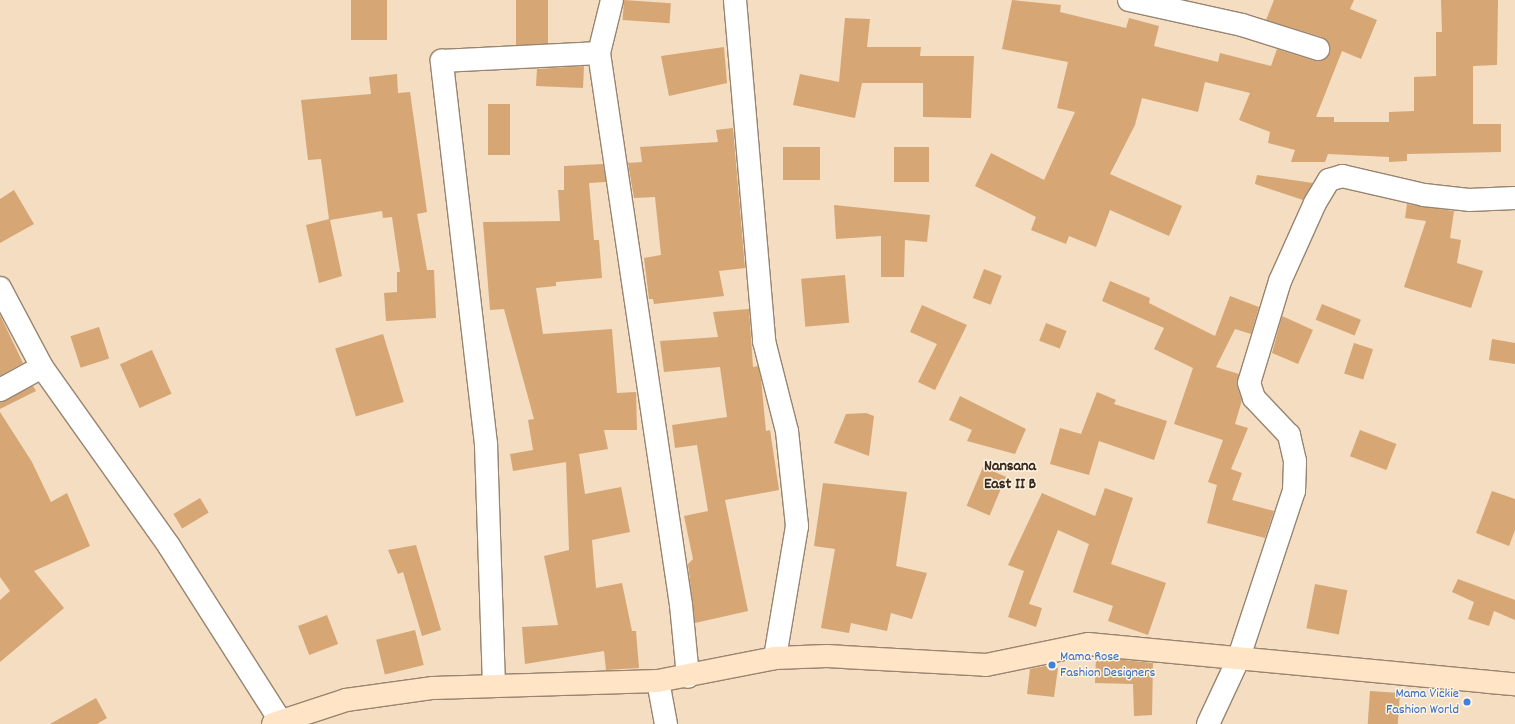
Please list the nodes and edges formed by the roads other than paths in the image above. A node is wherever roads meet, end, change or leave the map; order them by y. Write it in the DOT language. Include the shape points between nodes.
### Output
graph roads {
  1 [pos="612,0"];
  2 [pos="735,0"];
  3 [pos="1129,0"];
  4 [pos="1318,49"];
  5 [pos="599,53"];
  6 [pos="1515,198"];
  7 [pos="0,288"];
  8 [pos="42,367"];
  9 [pos="0,390"];
  10 [pos="775,658"];
  11 [pos="1238,660"];
  12 [pos="688,676"];
  13 [pos="658,681"];
  14 [pos="1515,684"];
  15 [pos="494,686"];
  16 [pos="277,723"];
  17 [pos="666,724"];
  18 [pos="1208,724"];
  1 -- 5 [label="street"];
  2 -- 10 [label="street" via="764,341 787,431 797,526"];
  3 -- 4 [label="street" via="1242,25"];
  5 -- 12 [label="street" via="681,605"];
  5 -- 15 [label="street" via="442,61 486,444"];
  6 -- 11 [label="street" via="1468,200 1424,195 1342,176 1329,180 1315,202 1280,281 1249,383 1254,398 1289,435 1295,461 1294,491"];
  7 -- 8 [label="street"];
  8 -- 9 [label="street"];
  8 -- 16 [label="street" via="169,546"];
  10 -- 11 [label="street" via="828,656 986,665 1088,644 1152,648"];
  10 -- 12 [label="street"];
  11 -- 14 [label="street"];
  11 -- 18 [label="street"];
  12 -- 13 [label="street"];
  13 -- 15 [label="street"];
  13 -- 17 [label="street"];
  15 -- 16 [label="street" via="433,688 346,700"];
}
